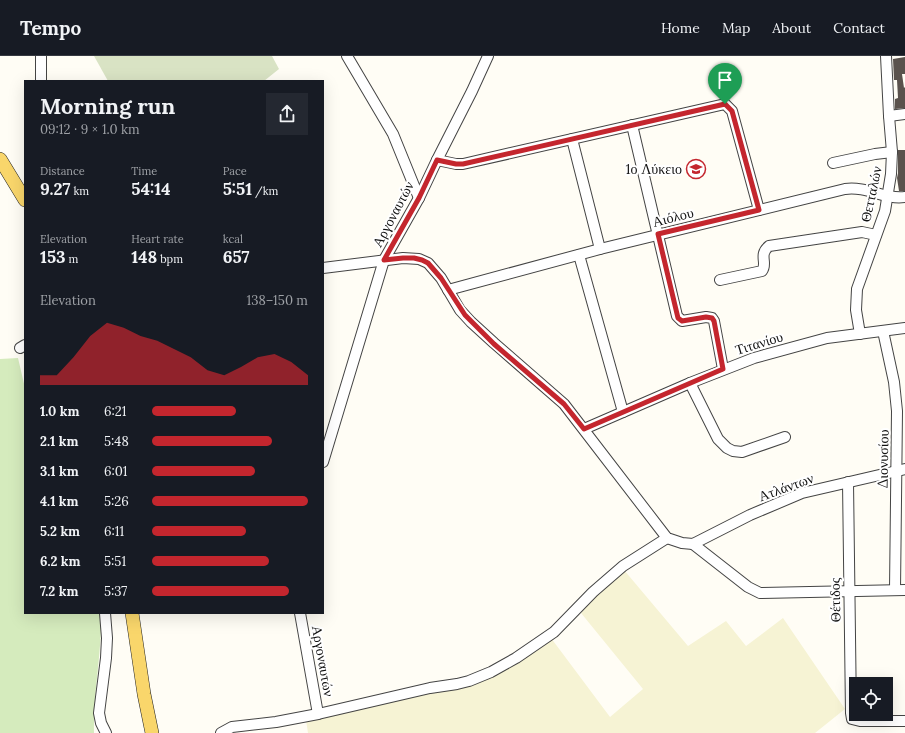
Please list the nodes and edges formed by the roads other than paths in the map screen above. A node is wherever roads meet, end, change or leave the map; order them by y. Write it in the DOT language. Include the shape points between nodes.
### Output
graph roads {
  1 [pos="41,56"];
  2 [pos="347,56"];
  3 [pos="488,56"];
  4 [pos="886,56"];
  5 [pos="41,80"];
  6 [pos="905,114"];
  7 [pos="889,116"];
  8 [pos="632,125"];
  9 [pos="572,139"];
  10 [pos="892,152"];
  11 [pos="0,160"];
  12 [pos="437,160"];
  13 [pos="833,163"];
  14 [pos="888,196"];
  15 [pos="905,197"];
  16 [pos="24,198"];
  17 [pos="419,198"];
  18 [pos="759,210"];
  19 [pos="658,234"];
  20 [pos="876,235"];
  21 [pos="600,249"];
  22 [pos="579,254"];
  23 [pos="384,260"];
  24 [pos="324,268"];
  25 [pos="720,280"];
  26 [pos="448,290"];
  27 [pos="905,328"];
  28 [pos="883,331"];
  29 [pos="860,334"];
  30 [pos="723,369"];
  31 [pos="690,383"];
  32 [pos="901,403"];
  33 [pos="623,412"];
  34 [pos="584,429"];
  35 [pos="785,437"];
  36 [pos="324,459"];
  37 [pos="901,470"];
  38 [pos="848,482"];
  39 [pos="667,538"];
  40 [pos="693,544"];
  41 [pos="900,590"];
  42 [pos="849,591"];
  43 [pos="105,614"];
  44 [pos="132,614"];
  45 [pos="300,614"];
  46 [pos="318,714"];
  47 [pos="905,721"];
  48 [pos="106,733"];
  49 [pos="152,733"];
  50 [pos="221,733"];
  1 -- 5 [label="street"];
  2 -- 17 [label="street" via="393,134"];
  3 -- 12 [label="street, Αργοναυτών"];
  4 -- 7 [label="street, Θετταλών"];
  6 -- 7 [label="street"];
  7 -- 10 [label="street, Θετταλών"];
  8 -- 9 [label="street"];
  8 -- 18 [label="street" via="725,104 732,111"];
  8 -- 19 [label="street"];
  9 -- 12 [label="street" via="463,164"];
  9 -- 21 [label="street"];
  10 -- 13 [label="street"];
  10 -- 14 [label="street, Θετταλών"];
  11 -- 16 [label="main road"];
  12 -- 17 [label="street, Αργοναυτών"];
  14 -- 15 [label="street, Αιόλου"];
  14 -- 18 [label="street, Αιόλου" via="864,189 851,189"];
  14 -- 20 [label="street, Θετταλών"];
  17 -- 23 [label="street, Αργοναυτών"];
  18 -- 19 [label="street, Αιόλου"];
  19 -- 21 [label="street, Αιόλου"];
  19 -- 30 [label="street" via="678,318 682,321 712,318"];
  20 -- 25 [label="street" via="862,232 769,246 764,251 762,271"];
  20 -- 29 [label="street, Θετταλών" via="857,289 856,310"];
  21 -- 22 [label="street, Αιόλου"];
  22 -- 26 [label="street, Αιόλου"];
  22 -- 33 [label="street"];
  23 -- 24 [label="street"];
  23 -- 26 [label="street" via="408,258 426,261"];
  23 -- 36 [label="street, Αργοναυτών"];
  26 -- 34 [label="street" via="471,322 564,404"];
  27 -- 28 [label="street, Τιτανίου"];
  28 -- 29 [label="street, Τιτανίου"];
  28 -- 32 [label="street, Διονυσίου"];
  29 -- 30 [label="street, Τιτανίου" via="827,338"];
  30 -- 31 [label="street, Τιτανίου"];
  31 -- 33 [label="street, Τιτανίου"];
  31 -- 35 [label="street" via="718,439 727,448 742,452"];
  32 -- 37 [label="street, Διονυσίου"];
  33 -- 34 [label="street, Τιτανίου"];
  34 -- 39 [label="street"];
  37 -- 38 [label="street, Ατλάντων"];
  37 -- 41 [label="street, Διονυσίου"];
  38 -- 40 [label="street, Ατλάντων" via="797,495"];
  38 -- 42 [label="street, Θέτιδος"];
  39 -- 40 [label="street"];
  39 -- 46 [label="street" via="623,566 554,632 491,672 469,681"];
  40 -- 42 [label="street" via="748,587 760,593"];
  41 -- 42 [label="street"];
  42 -- 47 [label="street, Θέτιδος" via="852,719"];
  43 -- 48 [label="street" via="106,658 99,712"];
  44 -- 49 [label="main road"];
  45 -- 46 [label="street, Αργοναυτών"];
  46 -- 50 [label="street" via="232,727"];
}
